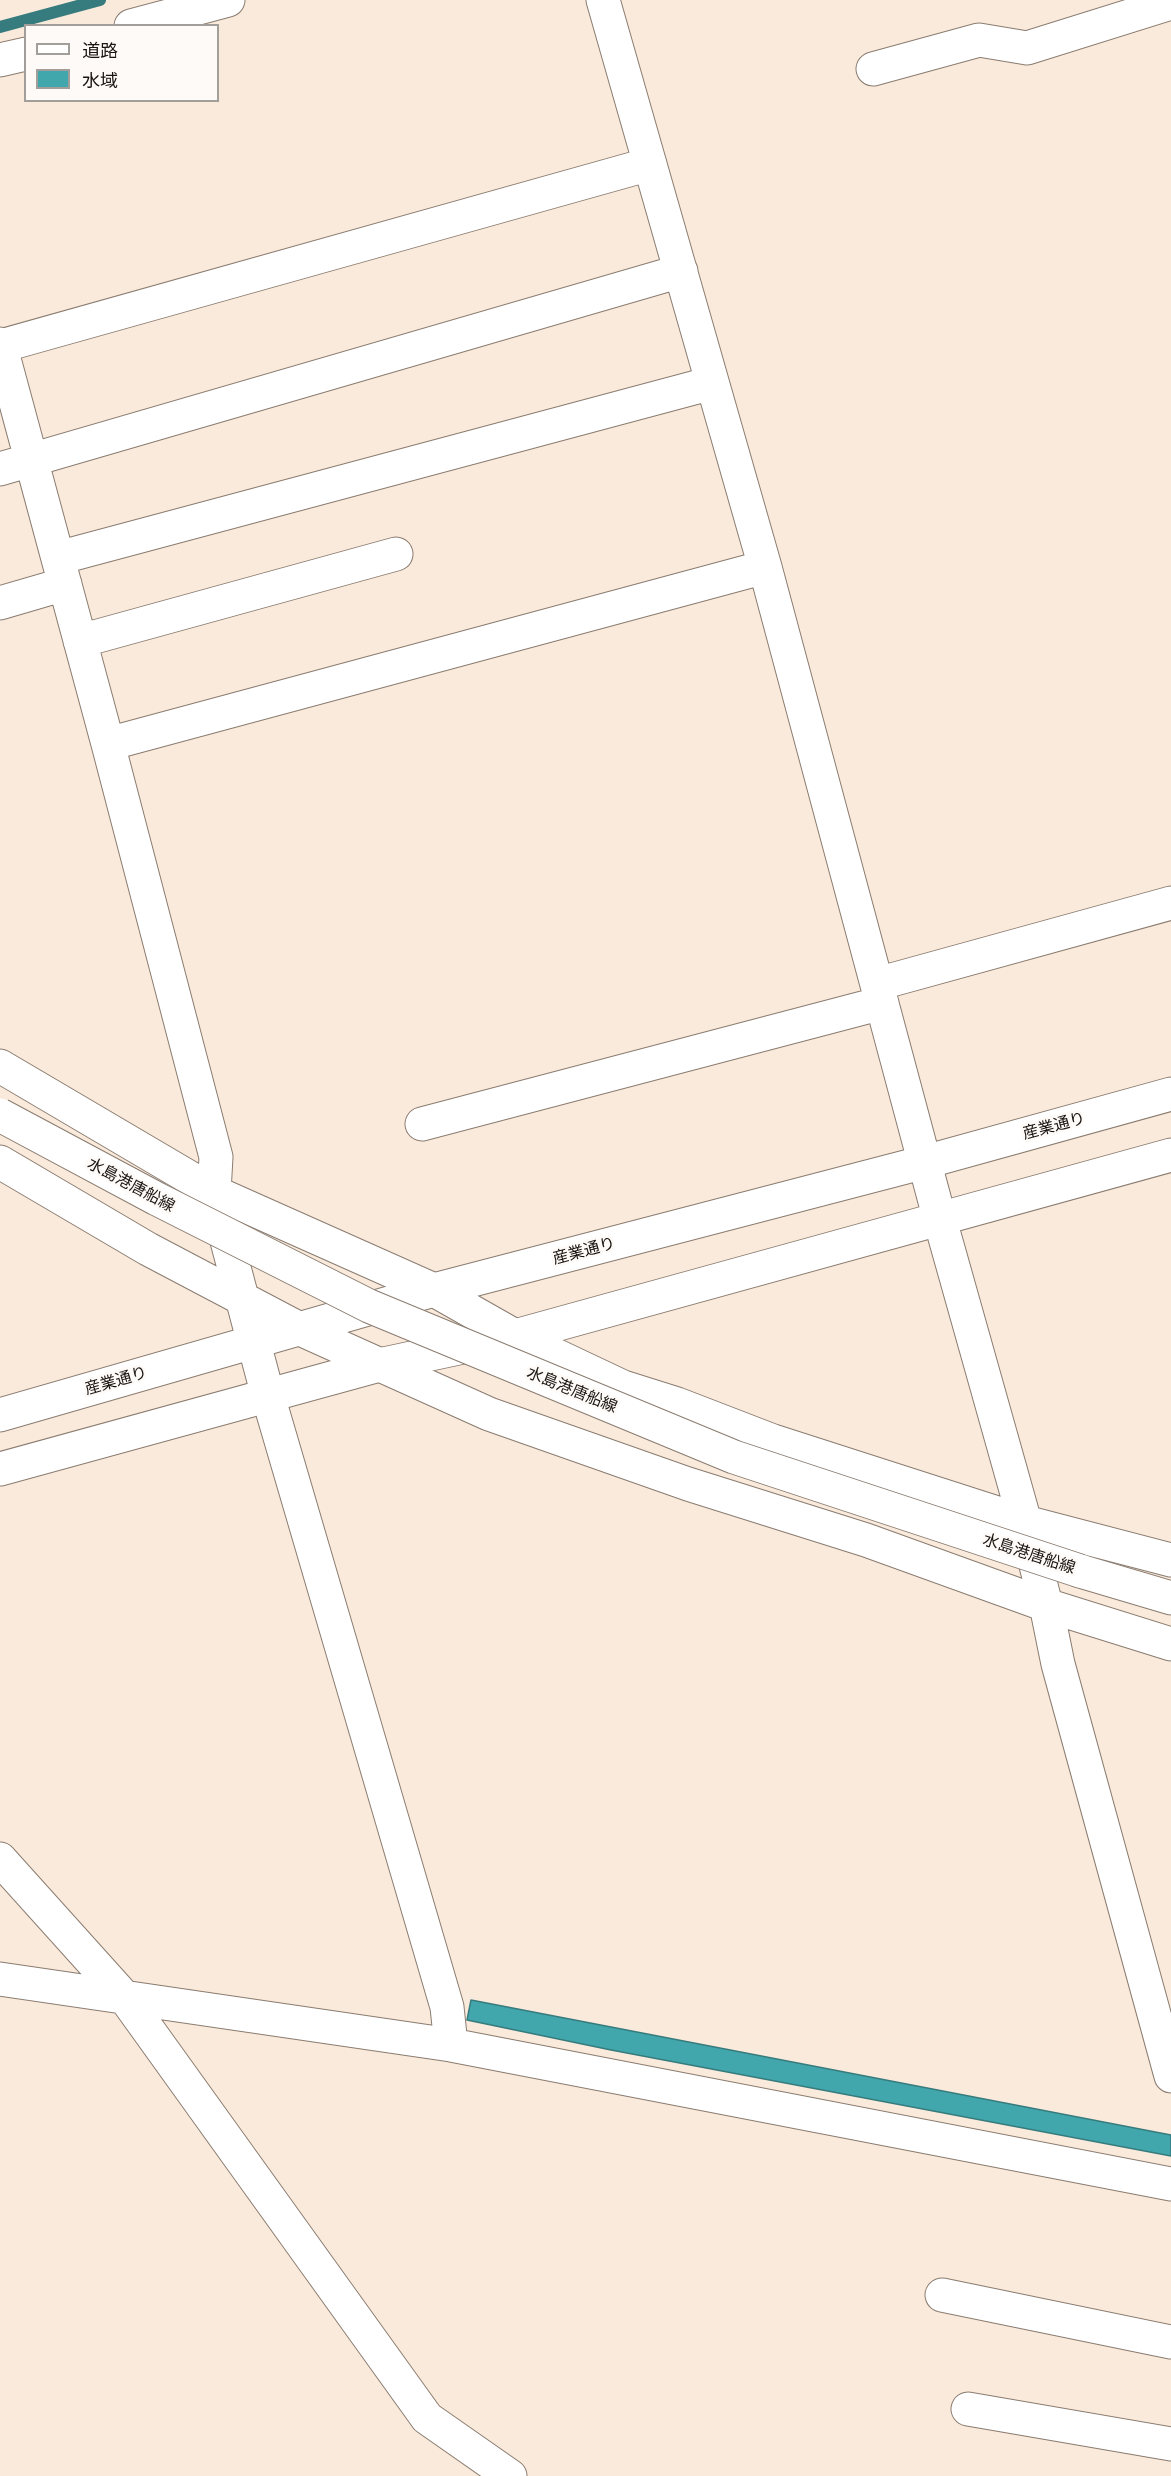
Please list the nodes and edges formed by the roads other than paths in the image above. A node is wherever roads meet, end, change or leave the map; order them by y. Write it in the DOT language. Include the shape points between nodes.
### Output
graph roads {
  1 [pos="228,0"];
  2 [pos="603,0"];
  3 [pos="1171,3"];
  4 [pos="138,24"];
  5 [pos="24,54"];
  6 [pos="0,60"];
  7 [pos="873,69"];
  8 [pos="650,164"];
  9 [pos="681,271"];
  10 [pos="0,345"];
  11 [pos="712,383"];
  12 [pos="32,460"];
  13 [pos="0,469"];
  14 [pos="396,554"];
  15 [pos="765,567"];
  16 [pos="61,571"];
  17 [pos="0,603"];
  18 [pos="80,641"];
  19 [pos="108,744"];
  20 [pos="1171,903"];
  21 [pos="879,994"];
  22 [pos="0,1066"];
  23 [pos="1171,1094"];
  24 [pos="0,1115"];
  25 [pos="422,1124"];
  26 [pos="1171,1155"];
  27 [pos="0,1162"];
  28 [pos="925,1162"];
  29 [pos="214,1192"];
  30 [pos="940,1220"];
  31 [pos="434,1290"];
  32 [pos="243,1300"];
  33 [pos="298,1328"];
  34 [pos="515,1336"];
  35 [pos="254,1342"];
  36 [pos="379,1365"];
  37 [pos="268,1396"];
  38 [pos="0,1414"];
  39 [pos="0,1469"];
  40 [pos="1025,1522"];
  41 [pos="1171,1560"];
  42 [pos="1171,1598"];
  43 [pos="1046,1605"];
  44 [pos="1171,1644"];
  45 [pos="0,1859"];
  46 [pos="0,1979"];
  47 [pos="126,1999"];
  48 [pos="451,2045"];
  49 [pos="1171,2076"];
  50 [pos="1171,2184"];
  51 [pos="942,2295"];
  52 [pos="1171,2342"];
  53 [pos="968,2409"];
  54 [pos="1171,2444"];
  55 [pos="510,2476"];
  1 -- 4 [label="street"];
  2 -- 8 [label="street"];
  3 -- 7 [label="street" via="1028,48 979,40"];
  5 -- 6 [label="street"];
  8 -- 9 [label="street"];
  8 -- 10 [label="street"];
  9 -- 11 [label="street"];
  9 -- 12 [label="street"];
  10 -- 12 [label="street"];
  11 -- 15 [label="street"];
  11 -- 16 [label="street"];
  12 -- 13 [label="street"];
  12 -- 16 [label="street"];
  14 -- 18 [label="street"];
  15 -- 19 [label="street"];
  15 -- 21 [label="street"];
  16 -- 17 [label="street"];
  16 -- 18 [label="street"];
  18 -- 19 [label="street"];
  19 -- 29 [label="street" via="216,1157"];
  20 -- 21 [label="street"];
  21 -- 25 [label="street"];
  21 -- 28 [label="street"];
  22 -- 29 [label="street"];
  23 -- 28 [label="street, 産業通り"];
  24 -- 42 [label="street, 水島港唐船線, bridge" via="369,1306 734,1457"];
  26 -- 30 [label="street"];
  27 -- 32 [label="street"];
  28 -- 30 [label="street"];
  28 -- 31 [label="street, 産業通り"];
  29 -- 31 [label="street"];
  29 -- 32 [label="street"];
  30 -- 34 [label="street"];
  30 -- 40 [label="street"];
  31 -- 33 [label="street, 産業通り"];
  31 -- 34 [label="street"];
  32 -- 33 [label="street"];
  32 -- 35 [label="street"];
  33 -- 35 [label="street, 産業通り"];
  33 -- 36 [label="street"];
  34 -- 36 [label="street"];
  34 -- 40 [label="street" via="623,1387 773,1441"];
  35 -- 37 [label="street"];
  35 -- 38 [label="street, 産業通り"];
  36 -- 37 [label="street"];
  36 -- 43 [label="street" via="489,1414 688,1484 866,1540"];
  37 -- 39 [label="street"];
  37 -- 48 [label="street" via="447,2007"];
  40 -- 41 [label="street"];
  40 -- 43 [label="street"];
  43 -- 44 [label="street"];
  43 -- 49 [label="street" via="1058,1664"];
  45 -- 47 [label="street"];
  46 -- 47 [label="street"];
  47 -- 48 [label="street"];
  47 -- 55 [label="street" via="427,2418"];
  48 -- 50 [label="street"];
  51 -- 52 [label="street"];
  53 -- 54 [label="street"];
}
